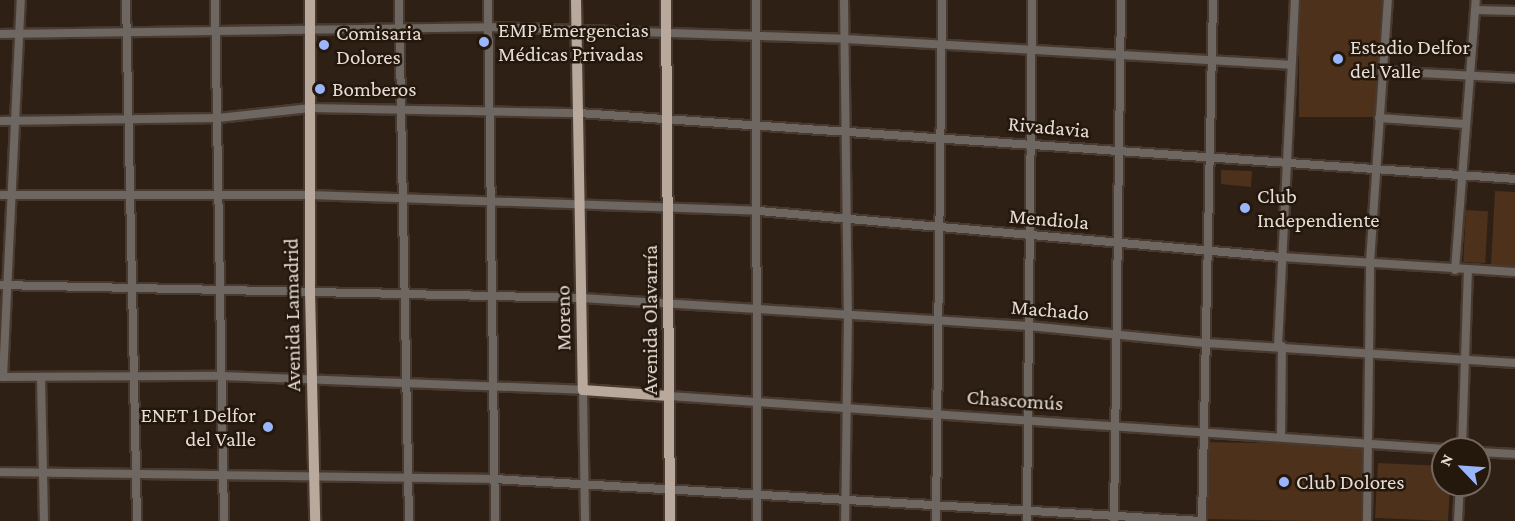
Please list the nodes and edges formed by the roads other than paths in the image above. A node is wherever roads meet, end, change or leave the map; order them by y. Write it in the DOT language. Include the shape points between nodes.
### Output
graph roads {
  1 [pos="21,0"];
  2 [pos="126,0"];
  3 [pos="215,0"];
  4 [pos="310,0"];
  5 [pos="399,0"];
  6 [pos="488,0"];
  7 [pos="576,0"];
  8 [pos="666,0"];
  9 [pos="756,0"];
  10 [pos="844,0"];
  11 [pos="942,0"];
  12 [pos="1032,0"];
  13 [pos="1121,0"];
  14 [pos="1213,0"];
  15 [pos="1295,0"];
  16 [pos="1388,0"];
  17 [pos="1476,0"];
  18 [pos="1475,10"];
  19 [pos="1515,11"];
  20 [pos="399,27"];
  21 [pos="488,27"];
  22 [pos="310,29"];
  23 [pos="576,30"];
  24 [pos="216,31"];
  25 [pos="127,32"];
  26 [pos="19,33"];
  27 [pos="666,33"];
  28 [pos="0,34"];
  29 [pos="756,36"];
  30 [pos="845,39"];
  31 [pos="942,47"];
  32 [pos="1032,50"];
  33 [pos="1120,52"];
  34 [pos="1212,60"];
  35 [pos="1290,65"];
  36 [pos="1382,71"];
  37 [pos="1469,75"];
  38 [pos="1515,78"];
  39 [pos="310,108"];
  40 [pos="400,109"];
  41 [pos="489,111"];
  42 [pos="579,113"];
  43 [pos="218,118"];
  44 [pos="1379,118"];
  45 [pos="668,119"];
  46 [pos="128,120"];
  47 [pos="0,121"];
  48 [pos="15,121"];
  49 [pos="757,124"];
  50 [pos="1465,124"];
  51 [pos="846,129"];
  52 [pos="939,136"];
  53 [pos="1030,144"];
  54 [pos="1119,152"];
  55 [pos="1209,158"];
  56 [pos="1286,164"];
  57 [pos="1374,169"];
  58 [pos="1462,175"];
  59 [pos="1515,179"];
  60 [pos="0,195"];
  61 [pos="219,195"];
  62 [pos="310,195"];
  63 [pos="11,196"];
  64 [pos="130,196"];
  65 [pos="400,198"];
  66 [pos="491,201"];
  67 [pos="580,204"];
  68 [pos="669,207"];
  69 [pos="759,211"];
  70 [pos="848,218"];
  71 [pos="938,227"];
  72 [pos="1029,236"];
  73 [pos="1118,244"];
  74 [pos="1207,250"];
  75 [pos="1281,257"];
  76 [pos="1370,262"];
  77 [pos="1455,270"];
  78 [pos="1468,271"];
  79 [pos="1515,272"];
  80 [pos="3,285"];
  81 [pos="132,288"];
  82 [pos="221,290"];
  83 [pos="310,292"];
  84 [pos="403,294"];
  85 [pos="491,296"];
  86 [pos="582,298"];
  87 [pos="671,305"];
  88 [pos="759,308"];
  89 [pos="848,315"];
  90 [pos="937,321"];
  91 [pos="1028,326"];
  92 [pos="1117,334"];
  93 [pos="1206,343"];
  94 [pos="1280,346"];
  95 [pos="1369,354"];
  96 [pos="1464,360"];
  97 [pos="1515,363"];
  98 [pos="133,376"];
  99 [pos="222,376"];
  100 [pos="2,377"];
  101 [pos="40,378"];
  102 [pos="312,380"];
  103 [pos="404,383"];
  104 [pos="493,386"];
  105 [pos="583,390"];
  106 [pos="669,396"];
  107 [pos="759,403"];
  108 [pos="847,409"];
  109 [pos="937,414"];
  110 [pos="1026,421"];
  111 [pos="1116,426"];
  112 [pos="1203,433"];
  113 [pos="1281,437"];
  114 [pos="1462,437"];
  115 [pos="1368,442"];
  116 [pos="1431,448"];
  117 [pos="1491,453"];
  118 [pos="1515,454"];
  119 [pos="0,472"];
  120 [pos="42,472"];
  121 [pos="136,472"];
  122 [pos="222,473"];
  123 [pos="315,474"];
  124 [pos="408,476"];
  125 [pos="494,479"];
  126 [pos="585,484"];
  127 [pos="670,489"];
  128 [pos="758,494"];
  129 [pos="1459,497"];
  130 [pos="845,499"];
  131 [pos="936,505"];
  132 [pos="1027,510"];
  133 [pos="1114,519"];
  134 [pos="44,521"];
  135 [pos="137,521"];
  136 [pos="224,521"];
  137 [pos="315,521"];
  138 [pos="409,521"];
  139 [pos="495,521"];
  140 [pos="585,521"];
  141 [pos="670,521"];
  142 [pos="758,521"];
  143 [pos="845,521"];
  144 [pos="936,521"];
  145 [pos="1027,521"];
  146 [pos="1201,521"];
  147 [pos="1367,521"];
  148 [pos="1458,521"];
  1 -- 26 [label="street"];
  2 -- 25 [label="street"];
  3 -- 24 [label="street"];
  4 -- 22 [label="main road, Avenida Lamadrid"];
  5 -- 20 [label="street"];
  6 -- 21 [label="street"];
  7 -- 23 [label="main road, Moreno"];
  8 -- 27 [label="main road, Avenida Olavarría"];
  9 -- 29 [label="street"];
  10 -- 30 [label="street"];
  11 -- 31 [label="street"];
  12 -- 32 [label="street"];
  13 -- 33 [label="street"];
  14 -- 34 [label="street"];
  15 -- 35 [label="street"];
  16 -- 36 [label="street"];
  17 -- 18 [label="street"];
  18 -- 19 [label="street"];
  18 -- 37 [label="street"];
  20 -- 21 [label="street"];
  20 -- 22 [label="street"];
  20 -- 40 [label="street"];
  21 -- 23 [label="street"];
  21 -- 41 [label="street"];
  22 -- 24 [label="street"];
  22 -- 39 [label="main road, Avenida Lamadrid"];
  23 -- 27 [label="street"];
  23 -- 42 [label="main road, Moreno"];
  24 -- 25 [label="street"];
  24 -- 43 [label="street"];
  25 -- 26 [label="street"];
  25 -- 46 [label="street"];
  26 -- 28 [label="street"];
  26 -- 48 [label="street"];
  27 -- 29 [label="street"];
  27 -- 45 [label="main road, Avenida Olavarría"];
  29 -- 30 [label="street"];
  29 -- 49 [label="street"];
  30 -- 31 [label="street"];
  30 -- 51 [label="street"];
  31 -- 32 [label="street"];
  31 -- 52 [label="street"];
  32 -- 33 [label="street"];
  32 -- 53 [label="street"];
  33 -- 34 [label="street"];
  33 -- 54 [label="street"];
  34 -- 35 [label="street"];
  34 -- 55 [label="street"];
  35 -- 56 [label="street"];
  36 -- 37 [label="street"];
  36 -- 44 [label="street"];
  37 -- 38 [label="street"];
  37 -- 50 [label="street"];
  39 -- 40 [label="street, Rivadavia"];
  39 -- 43 [label="street, Rivadavia"];
  39 -- 62 [label="main road, Avenida Lamadrid"];
  40 -- 41 [label="street, Rivadavia"];
  40 -- 65 [label="street"];
  41 -- 42 [label="street, Rivadavia"];
  41 -- 66 [label="street"];
  42 -- 45 [label="street, Rivadavia"];
  42 -- 67 [label="main road, Moreno"];
  43 -- 46 [label="street, Rivadavia"];
  43 -- 61 [label="street"];
  44 -- 50 [label="street"];
  44 -- 57 [label="street"];
  45 -- 49 [label="street, Rivadavia"];
  45 -- 68 [label="main road, Avenida Olavarría"];
  46 -- 48 [label="street, Rivadavia"];
  46 -- 64 [label="street"];
  47 -- 48 [label="street, Rivadavia"];
  48 -- 63 [label="street"];
  49 -- 51 [label="street, Rivadavia"];
  49 -- 69 [label="street"];
  50 -- 58 [label="street"];
  51 -- 52 [label="street, Rivadavia"];
  51 -- 70 [label="street"];
  52 -- 53 [label="street, Rivadavia"];
  52 -- 71 [label="street"];
  53 -- 54 [label="street, Rivadavia"];
  53 -- 72 [label="street"];
  54 -- 55 [label="street, Rivadavia"];
  54 -- 73 [label="street"];
  55 -- 56 [label="street, Rivadavia"];
  55 -- 74 [label="street"];
  56 -- 57 [label="street, Rivadavia"];
  56 -- 75 [label="street"];
  57 -- 58 [label="street, Rivadavia"];
  57 -- 76 [label="street"];
  58 -- 59 [label="street, Rivadavia"];
  58 -- 77 [label="street"];
  60 -- 63 [label="street, Mendiola"];
  61 -- 62 [label="street, Mendiola"];
  61 -- 64 [label="street, Mendiola"];
  61 -- 82 [label="street"];
  62 -- 65 [label="street, Mendiola"];
  62 -- 83 [label="main road, Avenida Lamadrid"];
  63 -- 64 [label="street, Mendiola"];
  63 -- 80 [label="street"];
  64 -- 81 [label="street"];
  65 -- 66 [label="street, Mendiola"];
  65 -- 84 [label="street"];
  66 -- 67 [label="street, Mendiola"];
  66 -- 85 [label="street"];
  67 -- 68 [label="street, Mendiola"];
  67 -- 86 [label="main road, Moreno"];
  68 -- 69 [label="street, Mendiola"];
  68 -- 87 [label="main road, Avenida Olavarría"];
  69 -- 70 [label="street, Mendiola"];
  69 -- 88 [label="street"];
  70 -- 71 [label="street, Mendiola"];
  70 -- 89 [label="street"];
  71 -- 72 [label="street, Mendiola"];
  71 -- 90 [label="street"];
  72 -- 73 [label="street, Mendiola"];
  72 -- 91 [label="street"];
  73 -- 74 [label="street, Mendiola"];
  73 -- 92 [label="street"];
  74 -- 75 [label="street, Mendiola"];
  74 -- 93 [label="street"];
  75 -- 76 [label="street, Mendiola"];
  75 -- 94 [label="street"];
  76 -- 77 [label="street, Mendiola"];
  76 -- 95 [label="street"];
  77 -- 78 [label="street, Mendiola"];
  78 -- 79 [label="street, Mendiola"];
  78 -- 96 [label="street"];
  80 -- 81 [label="street, Machado"];
  80 -- 100 [label="street"];
  81 -- 82 [label="street, Machado"];
  81 -- 98 [label="street"];
  82 -- 83 [label="street, Machado"];
  82 -- 99 [label="street"];
  83 -- 84 [label="street, Machado"];
  83 -- 102 [label="main road, Avenida Lamadrid"];
  84 -- 85 [label="street, Machado"];
  84 -- 103 [label="street"];
  85 -- 86 [label="street, Machado"];
  85 -- 104 [label="street"];
  86 -- 87 [label="street, Machado"];
  86 -- 105 [label="main road, Moreno"];
  87 -- 88 [label="street, Machado"];
  87 -- 106 [label="main road, Avenida Olavarría"];
  88 -- 89 [label="street, Machado"];
  88 -- 107 [label="street"];
  89 -- 90 [label="street, Machado"];
  89 -- 108 [label="street"];
  90 -- 91 [label="street, Machado"];
  90 -- 109 [label="street"];
  91 -- 92 [label="street, Machado"];
  91 -- 110 [label="street"];
  92 -- 93 [label="street, Machado"];
  92 -- 111 [label="street"];
  93 -- 94 [label="street, Machado"];
  93 -- 112 [label="street"];
  94 -- 95 [label="street, Machado"];
  94 -- 113 [label="street"];
  95 -- 96 [label="street, Machado"];
  95 -- 115 [label="street"];
  96 -- 97 [label="street, Machado"];
  96 -- 114 [label="street"];
  98 -- 99 [label="street"];
  98 -- 101 [label="street"];
  98 -- 121 [label="street"];
  99 -- 102 [label="street"];
  99 -- 122 [label="street"];
  100 -- 101 [label="street"];
  101 -- 120 [label="street"];
  102 -- 103 [label="street"];
  102 -- 123 [label="main road, Avenida Lamadrid"];
  103 -- 104 [label="street"];
  103 -- 124 [label="street"];
  104 -- 105 [label="street"];
  104 -- 125 [label="street"];
  105 -- 106 [label="main road, Chascomús"];
  105 -- 126 [label="street, Moreno"];
  106 -- 107 [label="street, Chascomús"];
  106 -- 127 [label="main road, Avenida Olavarría"];
  107 -- 108 [label="street, Chascomús"];
  107 -- 128 [label="street"];
  108 -- 109 [label="street, Chascomús"];
  108 -- 130 [label="street"];
  109 -- 110 [label="street, Chascomús"];
  109 -- 131 [label="street"];
  110 -- 111 [label="street, Chascomús"];
  110 -- 132 [label="street"];
  111 -- 112 [label="street, Chascomús"];
  111 -- 133 [label="street"];
  112 -- 113 [label="street, Chascomús"];
  112 -- 146 [label="street"];
  113 -- 115 [label="street, Chascomús"];
  115 -- 116 [label="street, Chascomús"];
  115 -- 147 [label="street"];
  117 -- 118 [label="street"];
  119 -- 120 [label="street"];
  120 -- 121 [label="street"];
  120 -- 134 [label="street"];
  121 -- 122 [label="street"];
  121 -- 135 [label="street"];
  122 -- 123 [label="street"];
  122 -- 136 [label="street"];
  123 -- 124 [label="street"];
  123 -- 137 [label="main road, Avenida Lamadrid"];
  124 -- 125 [label="street"];
  124 -- 138 [label="street"];
  125 -- 126 [label="street"];
  125 -- 139 [label="street"];
  126 -- 127 [label="street"];
  126 -- 140 [label="street, Moreno"];
  127 -- 128 [label="street"];
  127 -- 141 [label="main road, Avenida Olavarría"];
  128 -- 130 [label="street"];
  128 -- 142 [label="street"];
  129 -- 148 [label="street"];
  130 -- 131 [label="street"];
  130 -- 143 [label="street"];
  131 -- 132 [label="street"];
  131 -- 144 [label="street"];
  132 -- 133 [label="street"];
  132 -- 145 [label="street"];
  133 -- 146 [label="street"];
}
